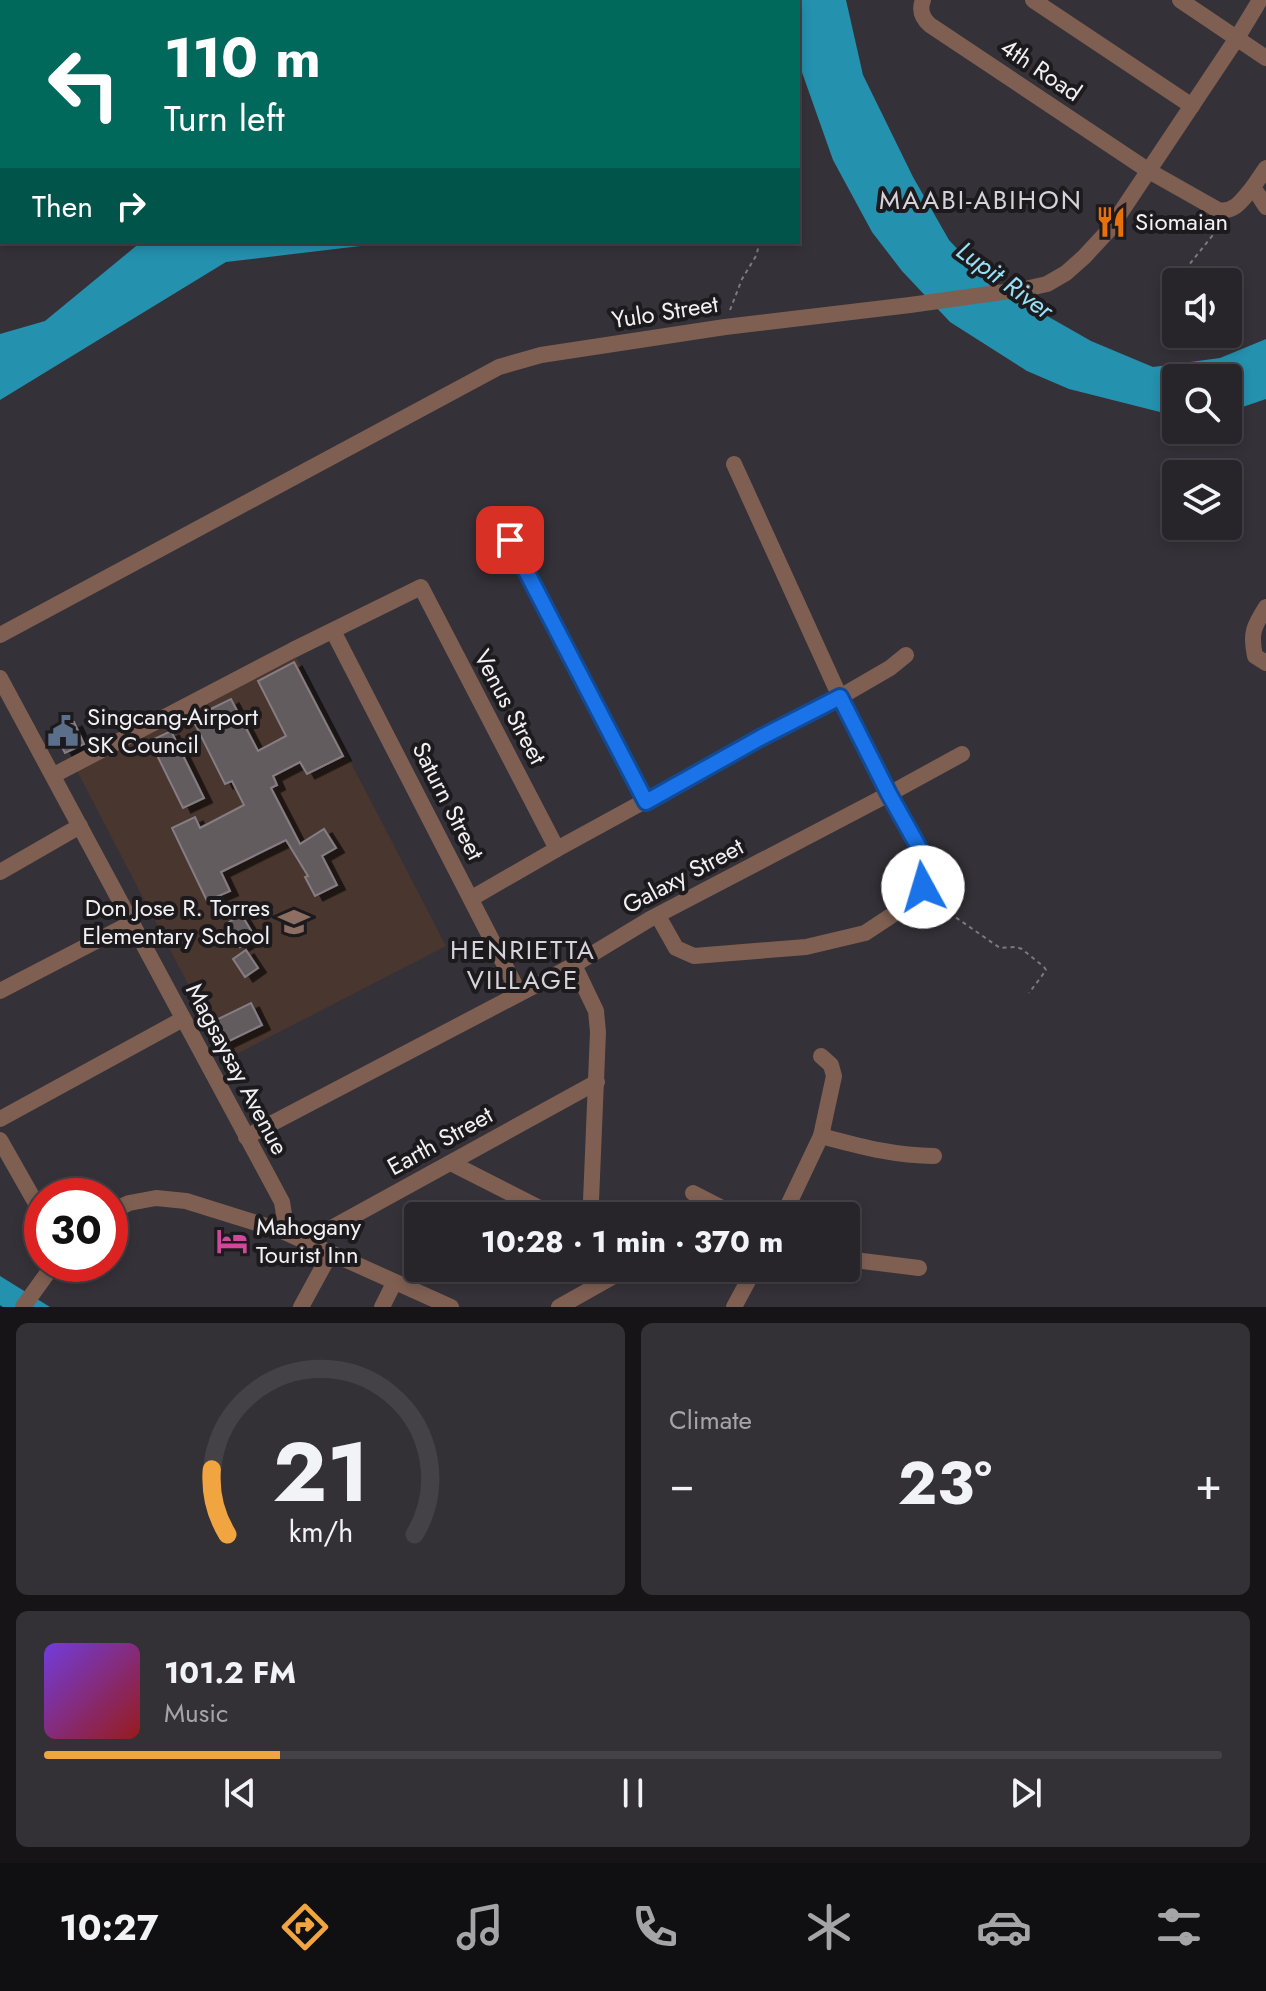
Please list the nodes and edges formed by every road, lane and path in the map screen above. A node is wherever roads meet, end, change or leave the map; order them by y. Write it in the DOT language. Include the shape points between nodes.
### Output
graph roads {
  1 [pos="923,0"];
  2 [pos="1033,0"];
  3 [pos="1180,0"];
  4 [pos="1260,0"];
  5 [pos="1237,38"];
  6 [pos="1266,58"];
  7 [pos="1192,106"];
  8 [pos="1266,168"];
  9 [pos="1149,171"];
  10 [pos="1253,187"];
  11 [pos="1266,207"];
  12 [pos="1234,209"];
  13 [pos="759,244"];
  14 [pos="1186,268"];
  15 [pos="725,327"];
  16 [pos="734,464"];
  17 [pos="497,514"];
  18 [pos="1266,607"];
  19 [pos="1260,628"];
  20 [pos="333,631"];
  21 [pos="0,635"];
  22 [pos="906,655"];
  23 [pos="1266,663"];
  24 [pos="0,678"];
  25 [pos="840,697"];
  26 [pos="962,754"];
  27 [pos="54,775"];
  28 [pos="889,794"];
  29 [pos="646,802"];
  30 [pos="80,826"];
  31 [pos="557,849"];
  32 [pos="0,872"];
  33 [pos="472,898"];
  34 [pos="935,903"];
  35 [pos="658,916"];
  36 [pos="131,923"];
  37 [pos="574,965"];
  38 [pos="0,991"];
  39 [pos="519,993"];
  40 [pos="1029,993"];
  41 [pos="183,1019"];
  42 [pos="821,1056"];
  43 [pos="597,1082"];
  44 [pos="0,1119"];
  45 [pos="821,1136"];
  46 [pos="246,1137"];
  47 [pos="0,1140"];
  48 [pos="934,1156"];
  49 [pos="451,1163"];
  50 [pos="24,1182"];
  51 [pos="693,1193"];
  52 [pos="528,1202"];
  53 [pos="591,1202"];
  54 [pos="711,1202"];
  55 [pos="790,1202"];
  56 [pos="128,1203"];
  57 [pos="282,1231"];
  58 [pos="306,1242"];
  59 [pos="330,1254"];
  60 [pos="860,1261"];
  61 [pos="919,1268"];
  62 [pos="41,1282"];
  63 [pos="603,1282"];
  64 [pos="747,1282"];
  65 [pos="394,1283"];
  66 [pos="23,1307"];
  67 [pos="301,1307"];
  68 [pos="382,1307"];
  69 [pos="451,1307"];
  70 [pos="559,1307"];
  71 [pos="734,1307"];
  1 -- 9 [label="street, 4th Road" via="924,21"];
  2 -- 7 [label="street"];
  3 -- 5 [label="street"];
  4 -- 5 [label="street, Yulo Street"];
  5 -- 6 [label="street"];
  5 -- 7 [label="street, Yulo Street"];
  7 -- 9 [label="street, Yulo Street"];
  8 -- 10 [label="street"];
  9 -- 12 [label="street" via="1218,210"];
  9 -- 15 [label="street, Yulo Street" via="1109,230 1066,273 1047,284"];
  10 -- 11 [label="street"];
  10 -- 12 [label="street"];
  12 -- 14 [label="path"];
  13 -- 15 [label="path"];
  15 -- 21 [label="street, Yulo Street" via="541,355 499,367"];
  16 -- 25 [label="street"];
  17 -- 29 [label="street"];
  18 -- 19 [label="street"];
  19 -- 23 [label="street" via="1252,641 1255,656"];
  20 -- 27 [label="street"];
  20 -- 31 [label="street, Venus Street" via="421,587"];
  20 -- 33 [label="street, Saturn Street"];
  22 -- 25 [label="street"];
  24 -- 27 [label="street, Magsaysay Avenue"];
  25 -- 28 [label="street"];
  25 -- 29 [label="street"];
  26 -- 28 [label="street, Galaxy Street"];
  27 -- 30 [label="street, Magsaysay Avenue"];
  28 -- 35 [label="street, Galaxy Street"];
  28 -- 35 [label="street" via="927,872 909,904 865,933 806,947 694,956 676,948"];
  29 -- 31 [label="street"];
  30 -- 32 [label="street"];
  30 -- 36 [label="street, Magsaysay Avenue"];
  31 -- 33 [label="street"];
  33 -- 39 [label="street, Saturn Street"];
  34 -- 40 [label="path" via="1000,948 1022,949 1044,967"];
  35 -- 37 [label="street, Galaxy Street"];
  36 -- 38 [label="street"];
  36 -- 41 [label="street, Magsaysay Avenue"];
  37 -- 39 [label="street, Galaxy Street"];
  37 -- 43 [label="street" via="596,1011"];
  39 -- 46 [label="street, Galaxy Street"];
  41 -- 44 [label="street"];
  41 -- 46 [label="street, Magsaysay Avenue"];
  42 -- 45 [label="street" via="834,1076"];
  43 -- 49 [label="street, Earth Street"];
  43 -- 53 [label="street"];
  45 -- 48 [label="street" via="880,1151"];
  45 -- 55 [label="street"];
  46 -- 57 [label="street, Magsaysay Avenue" via="282,1202"];
  47 -- 50 [label="street"];
  49 -- 52 [label="street"];
  49 -- 58 [label="street, Earth Street"];
  51 -- 54 [label="street"];
  56 -- 57 [label="street" via="156,1198 186,1201"];
  57 -- 58 [label="street"];
  58 -- 59 [label="street"];
  59 -- 65 [label="street"];
  59 -- 67 [label="street"];
  60 -- 61 [label="street"];
  62 -- 66 [label="street"];
  63 -- 70 [label="street"];
  64 -- 71 [label="street"];
  65 -- 68 [label="street"];
  65 -- 69 [label="street"];
}
